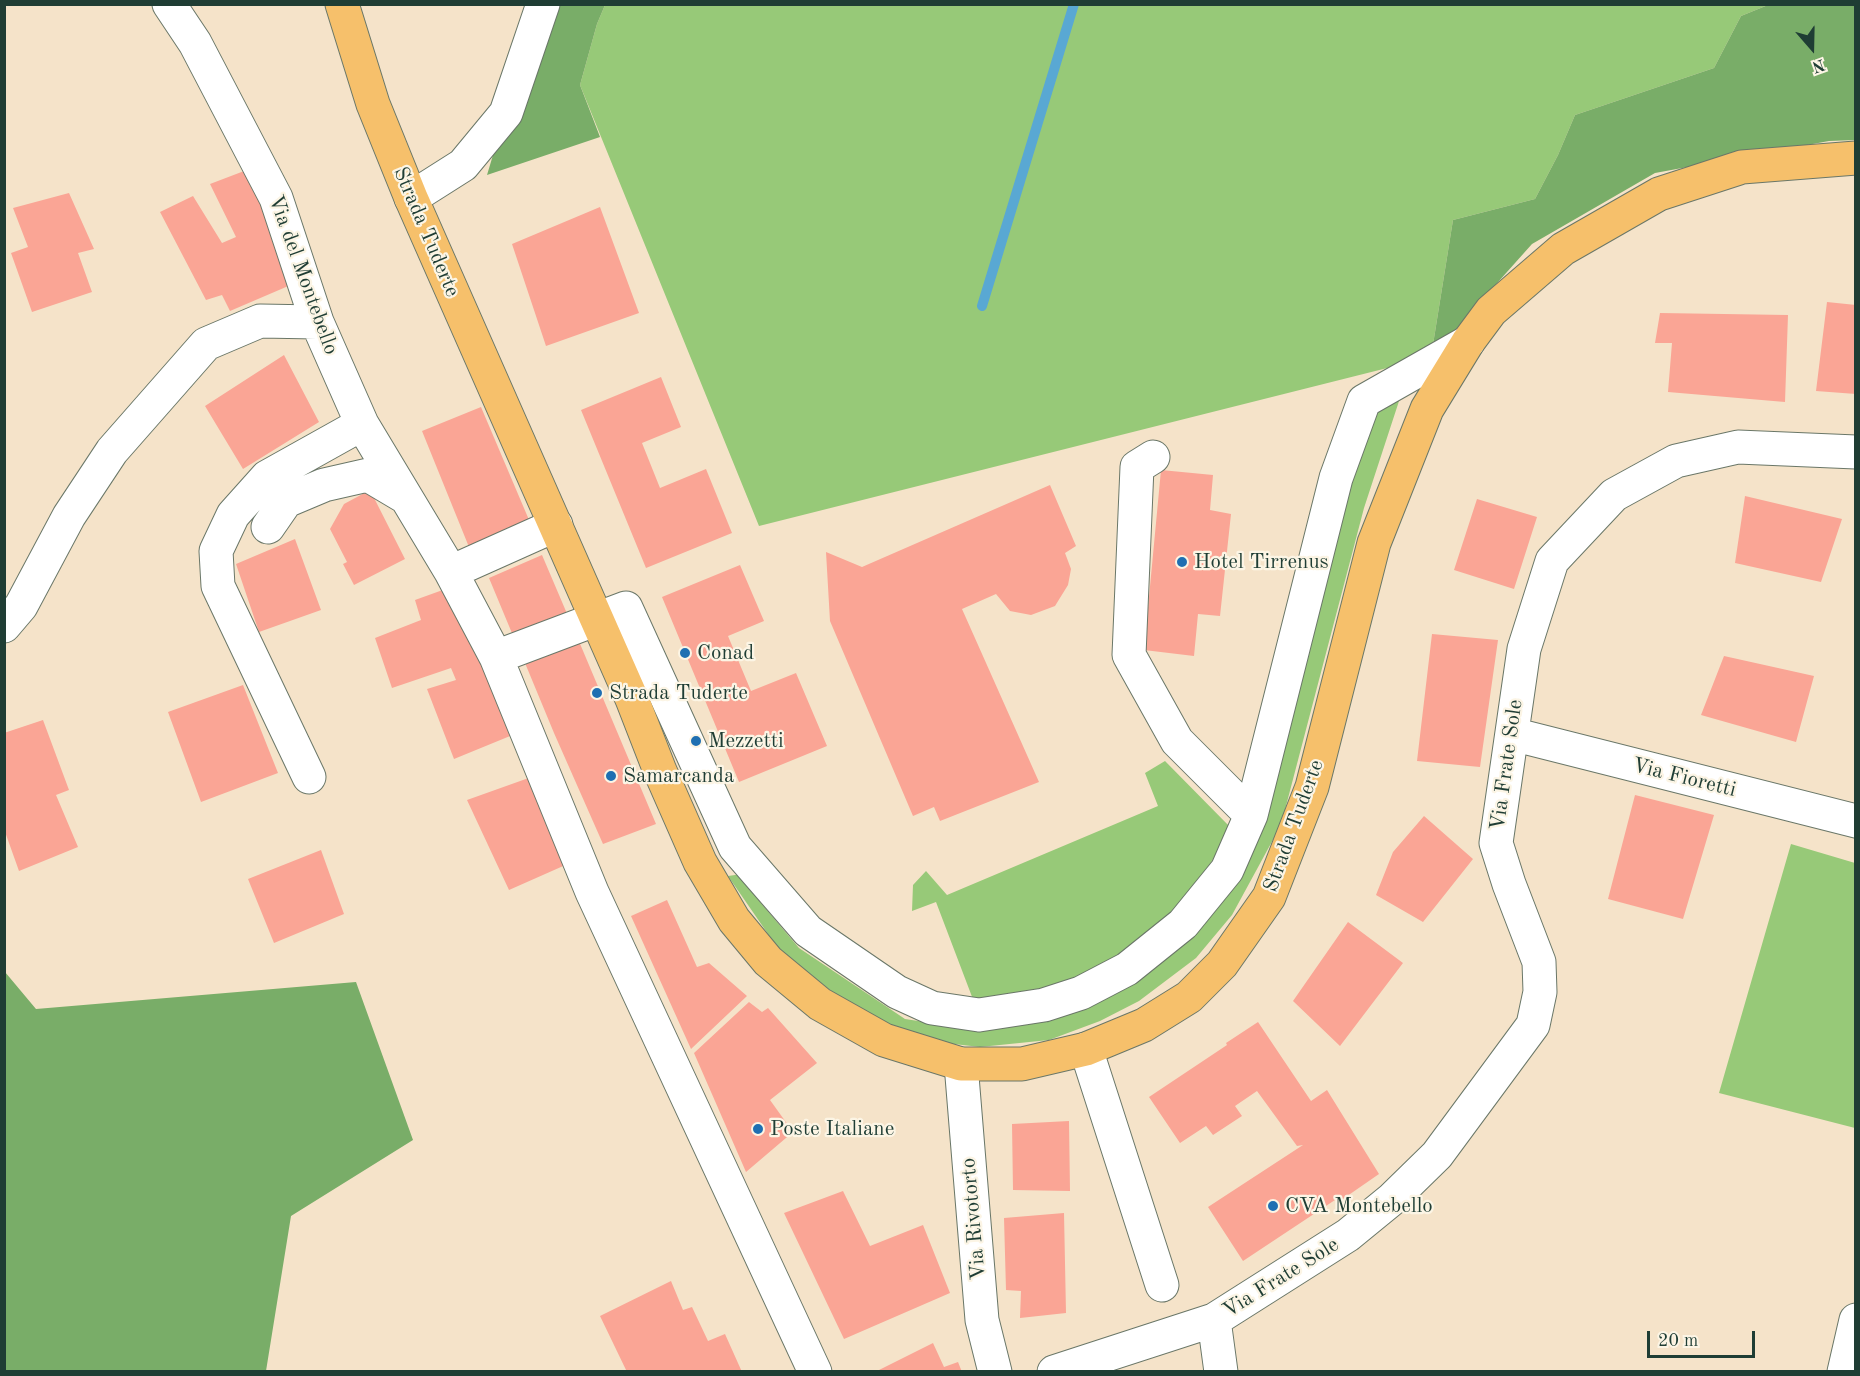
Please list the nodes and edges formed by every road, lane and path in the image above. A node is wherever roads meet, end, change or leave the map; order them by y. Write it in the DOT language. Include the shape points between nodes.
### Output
graph roads {
  1 [pos="169,4"];
  2 [pos="342,4"];
  3 [pos="543,4"];
  4 [pos="1856,158"];
  5 [pos="411,198"];
  6 [pos="317,322"];
  7 [pos="1468,342"];
  8 [pos="362,424"];
  9 [pos="1856,452"];
  10 [pos="1153,457"];
  11 [pos="407,498"];
  12 [pos="556,525"];
  13 [pos="268,527"];
  14 [pos="452,572"];
  15 [pos="596,617"];
  16 [pos="4,626"];
  17 [pos="496,657"];
  18 [pos="662,686"];
  19 [pos="632,699"];
  20 [pos="1512,734"];
  21 [pos="694,758"];
  22 [pos="660,771"];
  23 [pos="309,777"];
  24 [pos="1251,815"];
  25 [pos="1856,821"];
  26 [pos="735,847"];
  27 [pos="700,862"];
  28 [pos="1086,1049"];
  29 [pos="961,1064"];
  30 [pos="1162,1285"];
  31 [pos="1214,1320"];
  32 [pos="1856,1320"];
  33 [pos="815,1371"];
  34 [pos="995,1371"];
  35 [pos="1054,1371"];
  36 [pos="1221,1371"];
  37 [pos="1844,1371"];
  1 -- 6 [label="street, Via del Montebello" via="195,43 276,198"];
  2 -- 5 [label="main road, Strada Tuderte" via="374,104"];
  3 -- 5 [label="street" via="507,113 463,165"];
  4 -- 7 [label="main road, Strada Tuderte" via="1742,167 1659,194 1563,249 1491,311"];
  5 -- 12 [label="main road, Strada Tuderte"];
  6 -- 8 [label="street, Via del Montebello"];
  6 -- 16 [label="street" via="260,321 206,344 112,451 69,516 21,606"];
  7 -- 24 [label="street" via="1364,401 1336,478"];
  7 -- 28 [label="main road, Strada Tuderte" via="1426,408 1374,543 1312,787 1269,897 1222,964 1189,997 1144,1025"];
  8 -- 11 [label="street, Via del Montebello"];
  8 -- 23 [label="street" via="267,477 233,515 216,551 218,585"];
  9 -- 20 [label="street, Via Frate Sole" via="1738,447 1676,461 1614,495 1552,561 1524,649"];
  10 -- 24 [label="street" via="1137,467 1128,655 1177,741"];
  11 -- 13 [label="street" via="368,475 324,485 286,501"];
  11 -- 14 [label="street, Via del Montebello"];
  12 -- 14 [label="street"];
  12 -- 15 [label="main road, Strada Tuderte"];
  14 -- 17 [label="street, Via del Montebello"];
  15 -- 17 [label="street"];
  15 -- 18 [label="street" via="627,608"];
  15 -- 19 [label="main road, Strada Tuderte"];
  17 -- 33 [label="street, Via del Montebello" via="592,892"];
  18 -- 19 [label="street"];
  18 -- 21 [label="street"];
  19 -- 22 [label="main road, Strada Tuderte"];
  20 -- 25 [label="street, Via Fioretti"];
  20 -- 31 [label="street, Via Frate Sole" via="1496,843 1539,962 1540,992 1533,1025 1437,1155 1392,1199 1348,1235"];
  21 -- 22 [label="street"];
  21 -- 26 [label="street"];
  22 -- 27 [label="main road, Strada Tuderte"];
  24 -- 26 [label="street" via="1227,870 1183,924 1127,969 1081,993 1044,1005 980,1015 932,1008 897,992 851,962 808,932"];
  26 -- 27 [label="street"];
  27 -- 29 [label="main road, Strada Tuderte" via="734,920 768,961 820,1004 884,1040"];
  28 -- 29 [label="main road, Strada Tuderte" via="1022,1064"];
  28 -- 30 [label="street"];
  29 -- 34 [label="street, Via Rivotorto" via="982,1320"];
  31 -- 35 [label="street, Via Frate Sole"];
  31 -- 36 [label="street"];
  32 -- 37 [label="street"];
}
